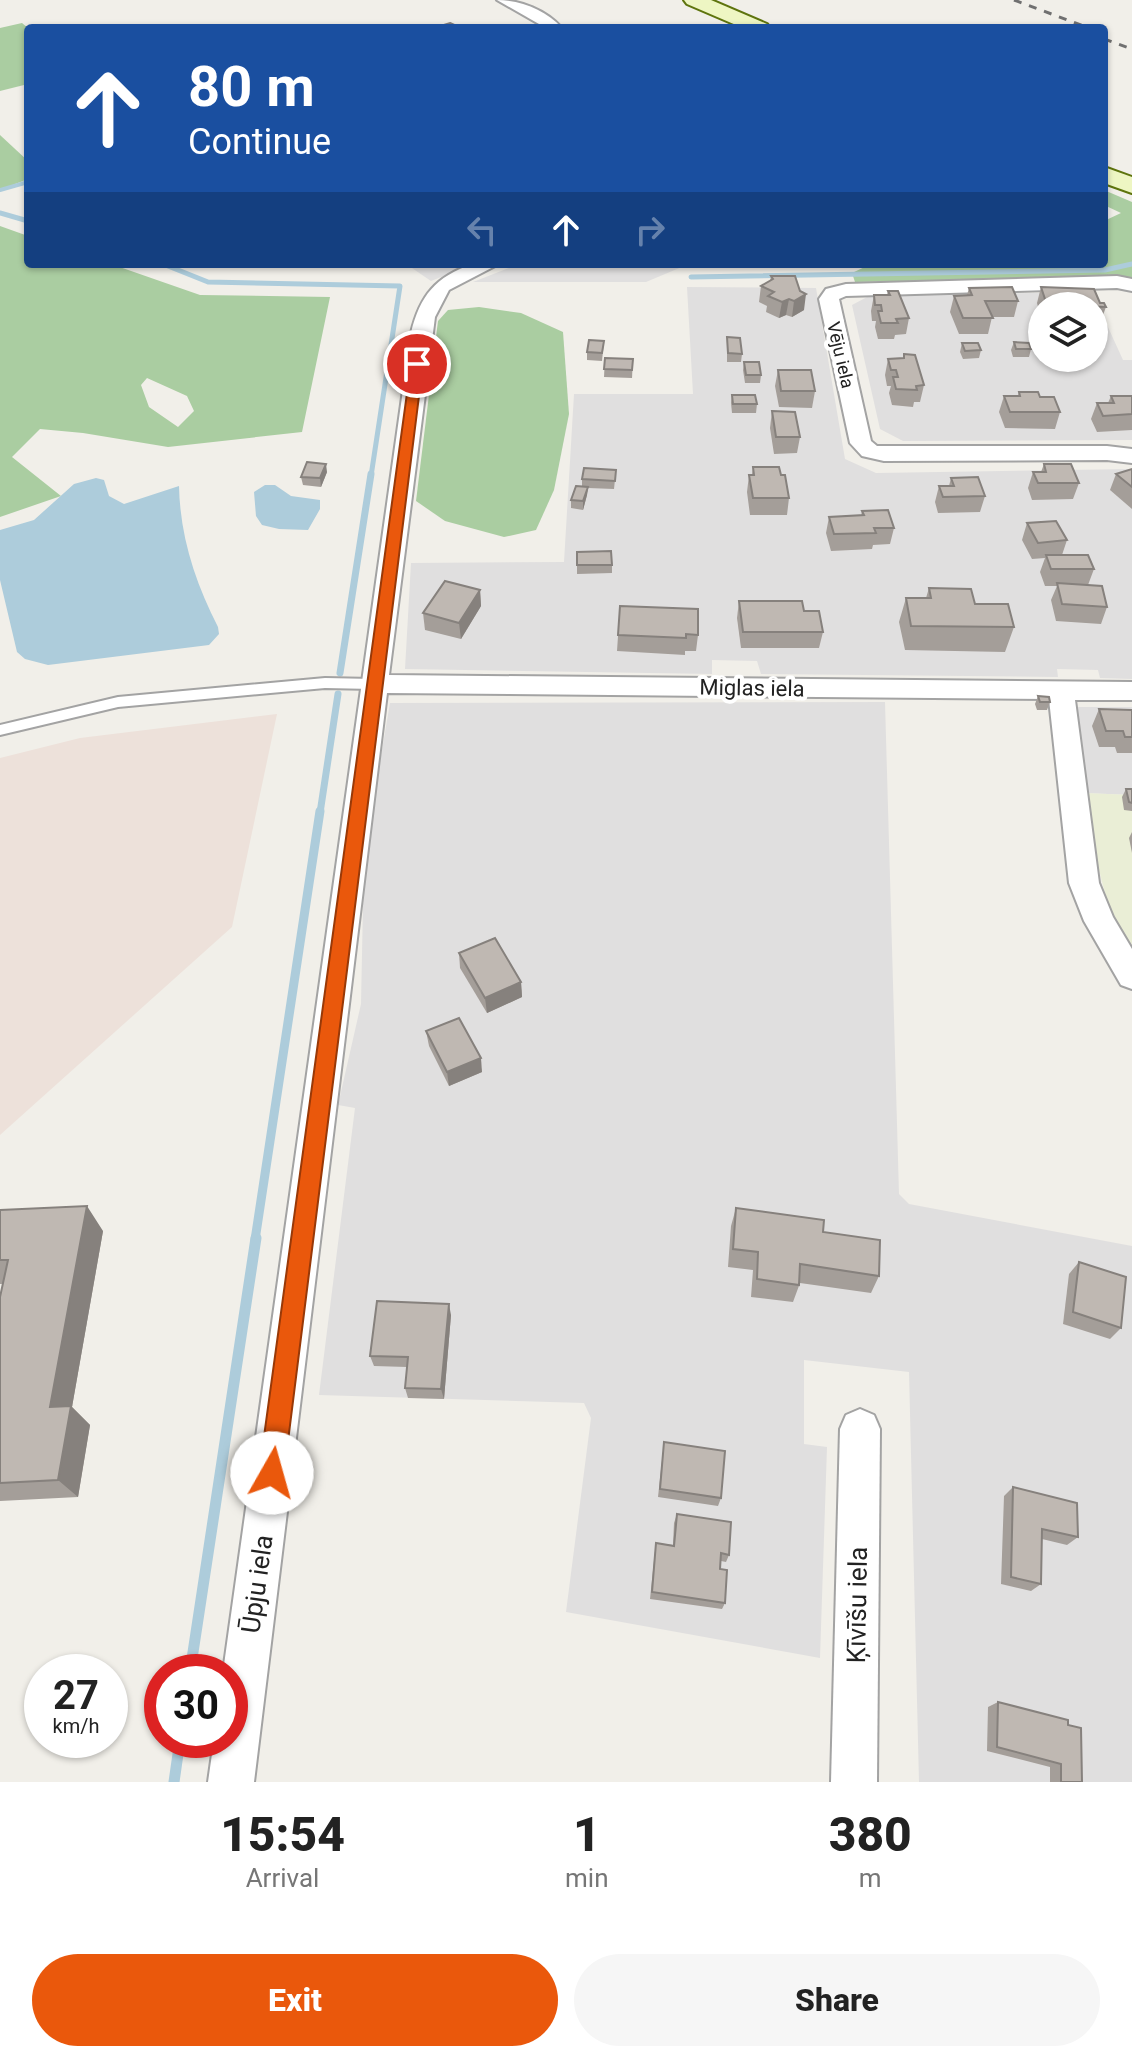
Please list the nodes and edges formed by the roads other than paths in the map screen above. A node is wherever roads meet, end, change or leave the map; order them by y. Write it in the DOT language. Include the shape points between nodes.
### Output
graph roads {
  1 [pos="504,0"];
  2 [pos="694,0"];
  3 [pos="550,24"];
  4 [pos="751,24"];
  5 [pos="1108,176"];
  6 [pos="1132,186"];
  7 [pos="480,268"];
  8 [pos="1132,285"];
  9 [pos="1132,456"];
  10 [pos="373,684"];
  11 [pos="1132,691"];
  12 [pos="1061,692"];
  13 [pos="0,730"];
  14 [pos="1132,976"];
  15 [pos="860,1429"];
  16 [pos="231,1782"];
  17 [pos="854,1782"];
  1 -- 3 [label="street"];
  2 -- 4 [label="main road"];
  5 -- 6 [label="main road"];
  7 -- 10 [label="street, Ūpju iela" via="452,279 429,299"];
  8 -- 9 [label="street, Vēju iela" via="846,290 829,299 861,443 870,451"];
  10 -- 12 [label="street, Miglas iela"];
  10 -- 13 [label="lane" via="325,683 118,702"];
  10 -- 16 [label="street, Ūpju iela"];
  11 -- 12 [label="street, Miglas iela"];
  12 -- 14 [label="street" via="1084,883 1099,921"];
  15 -- 17 [label="street, Ķīvīšu iela"];
}
